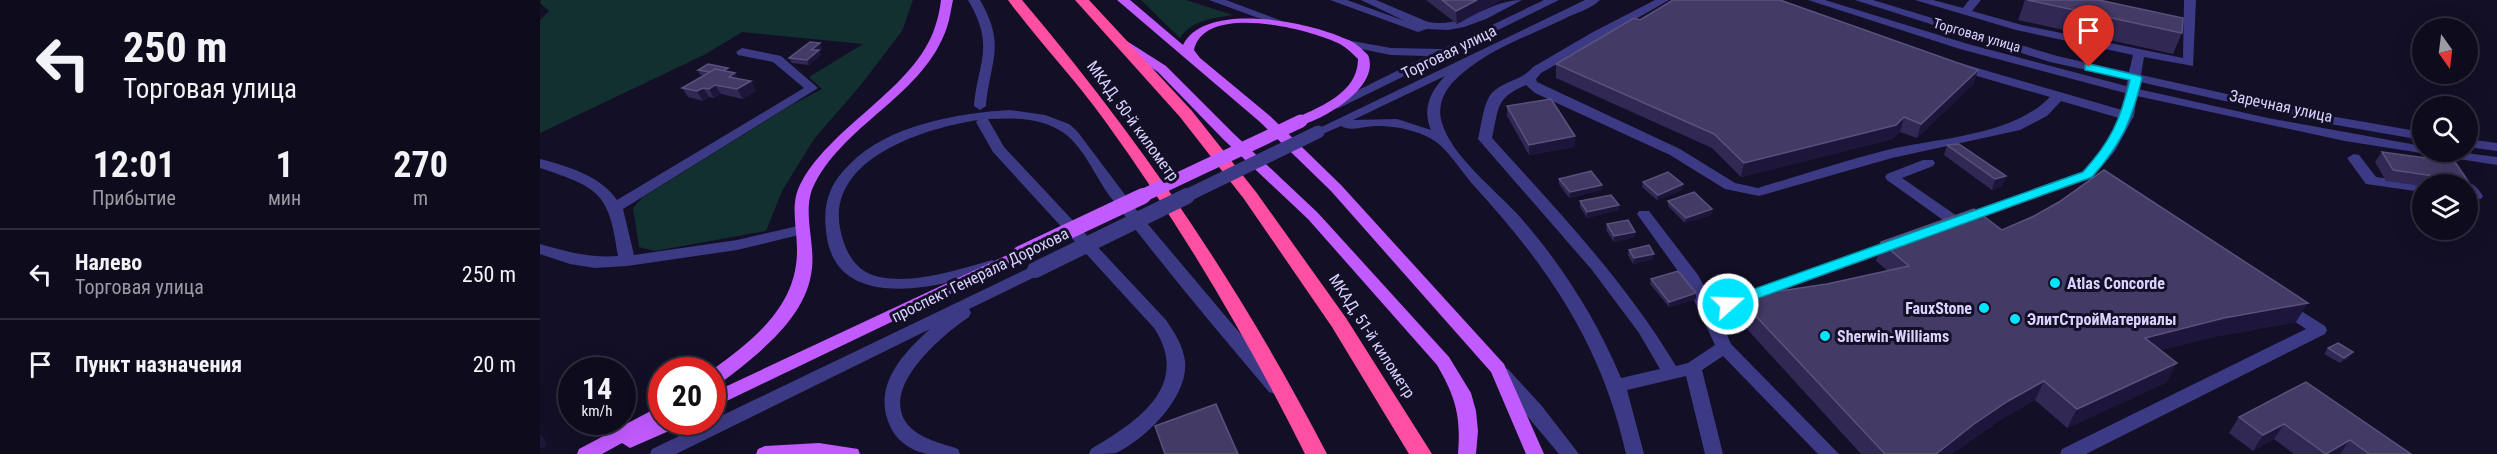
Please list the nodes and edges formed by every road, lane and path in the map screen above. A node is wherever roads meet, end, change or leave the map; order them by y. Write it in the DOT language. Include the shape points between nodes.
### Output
graph roads {
  1 [pos="947,0"];
  2 [pos="974,0"];
  3 [pos="1015,0"];
  4 [pos="1082,0"];
  5 [pos="1124,0"];
  6 [pos="1215,0"];
  7 [pos="1336,0"];
  8 [pos="1366,0"];
  9 [pos="1516,0"];
  10 [pos="1526,0"];
  11 [pos="1553,0"];
  12 [pos="1594,0"];
  13 [pos="1663,0"];
  14 [pos="1814,0"];
  15 [pos="1861,0"];
  16 [pos="1921,0"];
  17 [pos="1975,0"];
  18 [pos="2190,0"];
  19 [pos="1539,6"];
  20 [pos="1965,13"];
  21 [pos="1284,24"];
  22 [pos="1425,25"];
  23 [pos="1474,39"];
  24 [pos="1120,41"];
  25 [pos="1345,42"];
  26 [pos="742,52"];
  27 [pos="2139,53"];
  28 [pos="1474,58"];
  29 [pos="1196,63"];
  30 [pos="1953,65"];
  31 [pos="2136,78"];
  32 [pos="1530,79"];
  33 [pos="2133,92"];
  34 [pos="2059,96"];
  35 [pos="980,106"];
  36 [pos="1328,108"];
  37 [pos="2127,116"];
  38 [pos="1301,120"];
  39 [pos="983,122"];
  40 [pos="1318,132"];
  41 [pos="2412,134"];
  42 [pos="1444,142"];
  43 [pos="2478,144"];
  44 [pos="2497,147"];
  45 [pos="2412,148"];
  46 [pos="2354,158"];
  47 [pos="2478,158"];
  48 [pos="2497,160"];
  49 [pos="2444,162"];
  50 [pos="540,163"];
  51 [pos="1928,163"];
  52 [pos="2455,174"];
  53 [pos="2412,187"];
  54 [pos="616,207"];
  55 [pos="1644,214"];
  56 [pos="1955,222"];
  57 [pos="802,230"];
  58 [pos="1933,230"];
  59 [pos="1911,238"];
  60 [pos="540,249"];
  61 [pos="1020,254"];
  62 [pos="627,261"];
  63 [pos="1035,270"];
  64 [pos="2271,298"];
  65 [pos="1709,311"];
  66 [pos="1724,347"];
  67 [pos="1693,368"];
  68 [pos="1498,369"];
  69 [pos="726,370"];
  70 [pos="1671,373"];
  71 [pos="1616,386"];
  72 [pos="726,395"];
  73 [pos="1289,403"];
  74 [pos="648,420"];
  75 [pos="648,433"];
  76 [pos="586,454"];
  77 [pos="603,454"];
  78 [pos="659,454"];
  79 [pos="765,454"];
  80 [pos="851,454"];
  81 [pos="951,454"];
  82 [pos="1098,454"];
  83 [pos="1316,454"];
  84 [pos="1421,454"];
  85 [pos="1467,454"];
  86 [pos="1535,454"];
  87 [pos="1570,454"];
  88 [pos="1635,454"];
  89 [pos="1714,454"];
  90 [pos="1830,454"];
  91 [pos="2069,454"];
  1 -- 57 [label="main road" via="941,32 927,54 823,161 808,182 801,202"];
  2 -- 35 [label="street" via="991,33"];
  3 -- 73 [label="highway, МКАД, 50-й километр" via="1122,133 1212,269"];
  4 -- 24 [label="highway"];
  5 -- 29 [label="main road"];
  6 -- 21 [label="street"];
  7 -- 22 [label="street" via="1418,29"];
  8 -- 22 [label="street"];
  9 -- 22 [label="street" via="1454,28"];
  10 -- 19 [label="street"];
  11 -- 19 [label="street, Торговая улица"];
  12 -- 28 [label="street, Торговая улица"];
  13 -- 32 [label="street" via="1597,34 1537,70"];
  14 -- 33 [label="street, Торговая улица" via="1975,51"];
  15 -- 31 [label="street, Торговая улица" via="2043,56"];
  16 -- 20 [label="street"];
  17 -- 20 [label="street"];
  18 -- 27 [label="street" via="2189,63"];
  19 -- 23 [label="street, Торговая улица"];
  20 -- 27 [label="street"];
  21 -- 25 [label="main road"];
  21 -- 29 [label="main road" via="1233,19 1206,27 1189,41 1188,50"];
  23 -- 25 [label="street" via="1442,50 1403,54"];
  23 -- 36 [label="street, Торговая улица"];
  24 -- 84 [label="highway, МКАД, 51-й километр" via="1185,113 1284,243 1337,319"];
  24 -- 85 [label="main road" via="1162,69 1313,216 1454,376 1467,411"];
  25 -- 36 [label="main road" via="1364,58 1364,74"];
  26 -- 54 [label="street" via="777,59 812,88"];
  27 -- 31 [label="street"];
  28 -- 40 [label="street, Торговая улица"];
  28 -- 42 [label="street" via="1443,83 1432,108"];
  29 -- 68 [label="main road" via="1265,119 1336,188"];
  30 -- 34 [label="street"];
  31 -- 33 [label="street"];
  31 -- 41 [label="street, Заречная улица"];
  32 -- 34 [label="street" via="1539,90 1696,162 1725,184 1746,192 1759,192 1889,154 2015,127 2042,113"];
  32 -- 70 [label="street" via="1495,98 1485,139 1598,266 1645,329"];
  33 -- 37 [label="street"];
  33 -- 45 [label="street, Заречная улица"];
  34 -- 37 [label="street"];
  36 -- 38 [label="main road, Торговая улица"];
  37 -- 56 [label="street" via="2092,178"];
  38 -- 61 [label="main road, проспект Генерала Дорохова, bridge"];
  39 -- 82 [label="street" via="998,149 1160,324 1172,343 1175,377 1167,396 1136,431"];
  40 -- 42 [label="street" via="1389,121 1422,129"];
  40 -- 63 [label="street, проспект Генерала Дорохова, bridge"];
  42 -- 71 [label="street" via="1550,266 1595,340"];
  43 -- 44 [label="street"];
  46 -- 53 [label="street" via="2371,181"];
  47 -- 48 [label="street"];
  49 -- 52 [label="street"];
  50 -- 54 [label="street" via="602,190"];
  51 -- 56 [label="street" via="1892,177"];
  54 -- 62 [label="street"];
  55 -- 65 [label="street" via="1692,279"];
  56 -- 58 [label="street"];
  57 -- 62 [label="street" via="737,245"];
  57 -- 69 [label="main road" via="803,273 795,296 782,319 753,350"];
  59 -- 65 [label="street"];
  60 -- 62 [label="street" via="595,263"];
  61 -- 72 [label="main road, проспект Генерала Дорохова"];
  61 -- 73 [label="street" via="945,279 893,284 867,279 852,272 840,258 833,201 851,170 908,134 953,119 991,113 1050,120 1076,136 1113,192"];
  63 -- 78 [label="street, проспект Генерала Дорохова"];
  63 -- 81 [label="street" via="930,336 899,378 893,415 902,432 921,444"];
  64 -- 91 [label="street" via="2319,330"];
  65 -- 66 [label="street"];
  66 -- 67 [label="street"];
  66 -- 90 [label="street"];
  67 -- 70 [label="street"];
  67 -- 89 [label="street"];
  68 -- 86 [label="main road"];
  68 -- 87 [label="street"];
  70 -- 71 [label="street"];
  71 -- 88 [label="street"];
  73 -- 83 [label="highway"];
  74 -- 76 [label="main road"];
  75 -- 77 [label="main road"];
  79 -- 80 [label="main road" via="819,450"];
}
